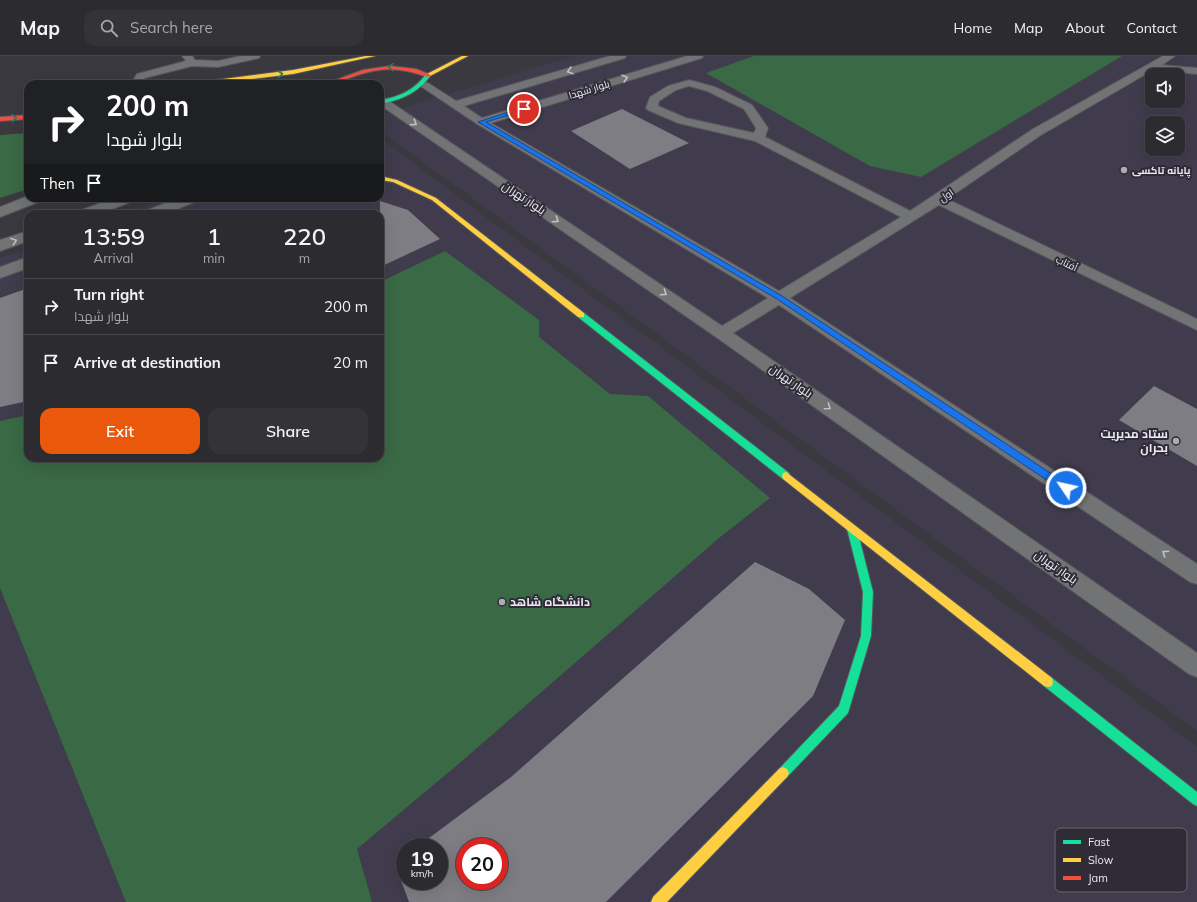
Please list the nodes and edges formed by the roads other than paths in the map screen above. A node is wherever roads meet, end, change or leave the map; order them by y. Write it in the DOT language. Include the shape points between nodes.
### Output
graph roads {
  1 [pos="255,56"];
  2 [pos="373,56"];
  3 [pos="466,56"];
  4 [pos="621,56"];
  5 [pos="698,56"];
  6 [pos="1170,56"];
  7 [pos="190,59"];
  8 [pos="1151,67"];
  9 [pos="1197,71"];
  10 [pos="138,80"];
  11 [pos="231,80"];
  12 [pos="338,80"];
  13 [pos="426,80"];
  14 [pos="481,97"];
  15 [pos="384,101"];
  16 [pos="384,104"];
  17 [pos="454,105"];
  18 [pos="509,113"];
  19 [pos="24,117"];
  20 [pos="0,118"];
  21 [pos="481,122"];
  22 [pos="759,138"];
  23 [pos="384,179"];
  24 [pos="938,200"];
  25 [pos="26,202"];
  26 [pos="117,202"];
  27 [pos="182,202"];
  28 [pos="96,210"];
  29 [pos="161,210"];
  30 [pos="0,212"];
  31 [pos="911,217"];
  32 [pos="24,237"];
  33 [pos="0,246"];
  34 [pos="24,264"];
  35 [pos="0,273"];
  36 [pos="779,298"];
  37 [pos="1197,325"];
  38 [pos="722,333"];
  39 [pos="852,530"];
  40 [pos="1197,575"];
  41 [pos="1197,666"];
  42 [pos="1197,800"];
  43 [pos="658,902"];
  1 -- 7 [label="lane" via="218,64"];
  11 -- 2 [label="street, one-way" via="293,72"];
  3 -- 13 [label="street"];
  4 -- 14 [label="lane, بلوار شهدا, one-way"];
  18 -- 5 [label="lane, بلوار شهدا, one-way"];
  6 -- 8 [label="lane, اول"];
  7 -- 10 [label="lane" via="141,76"];
  8 -- 9 [label="lane"];
  8 -- 24 [label="lane, اول" via="1037,132"];
  13 -- 12 [label="street, one-way" via="422,71 384,67"];
  13 -- 15 [label="street" via="412,93"];
  13 -- 17 [label="lane"];
  14 -- 17 [label="lane, بلوار شهدا"];
  14 -- 18 [label="lane" via="471,103 471,107 487,113"];
  16 -- 38 [label="lane, بلوار تهران, one-way"];
  17 -- 21 [label="lane"];
  18 -- 21 [label="lane, بلوار شهدا"];
  20 -- 19 [label="street, one-way"];
  21 -- 36 [label="lane"];
  22 -- 22 [label="lane" via="762,128 748,107 710,89 689,83 672,88 654,99 652,108 682,121"];
  22 -- 31 [label="lane"];
  23 -- 39 [label="street" via="395,181 434,199"];
  24 -- 31 [label="lane, اول"];
  24 -- 37 [label="lane, آفتاب"];
  25 -- 30 [label="street"];
  26 -- 28 [label="street"];
  27 -- 29 [label="street"];
  31 -- 36 [label="lane, اول"];
  33 -- 32 [label="street, one-way"];
  34 -- 35 [label="street"];
  36 -- 38 [label="lane, اول"];
  40 -- 36 [label="lane, one-way"];
  38 -- 41 [label="lane, بلوار تهران, one-way"];
  39 -- 42 [label="street"];
  39 -- 43 [label="street" via="868,592 866,636 844,709"];
}
